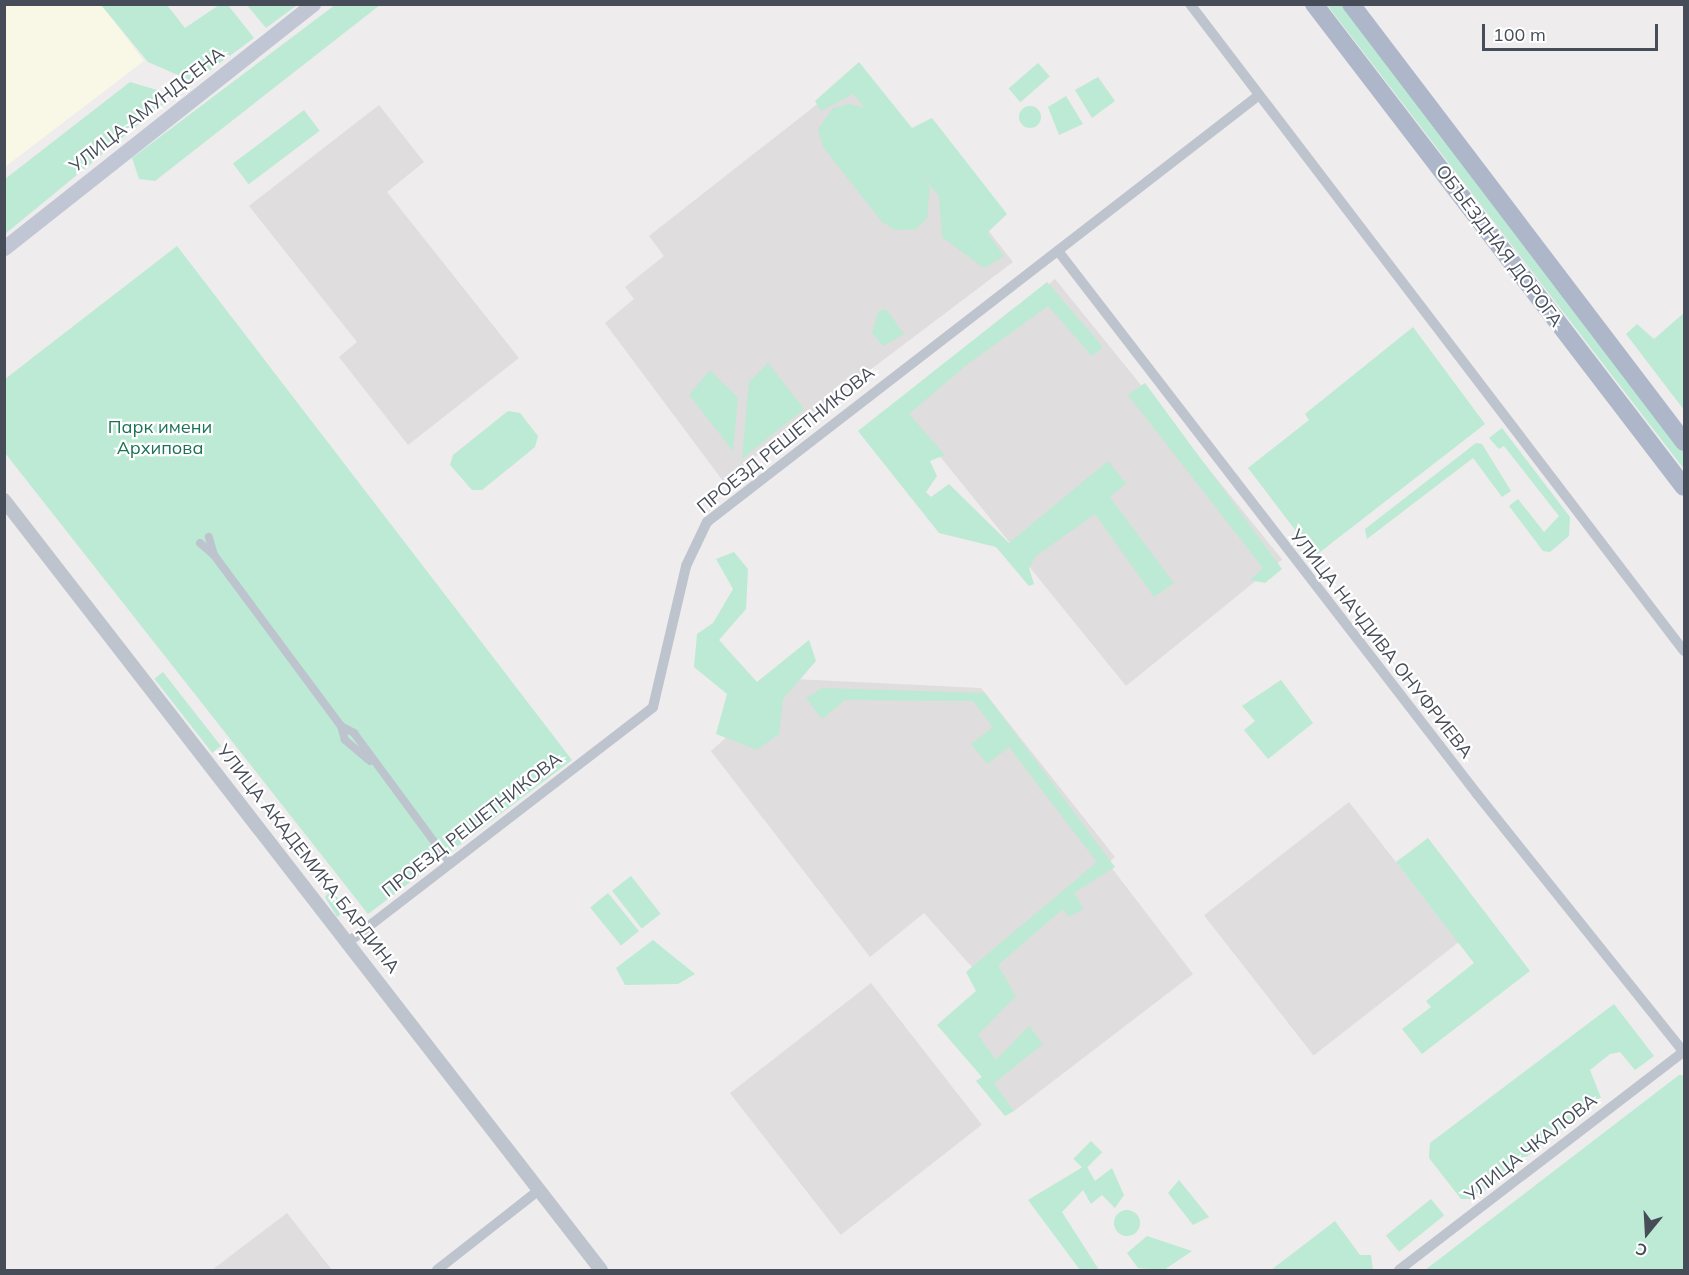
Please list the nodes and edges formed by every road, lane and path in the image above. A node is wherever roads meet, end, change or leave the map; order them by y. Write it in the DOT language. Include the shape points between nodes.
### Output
graph roads {
  1 [pos="313,4"];
  2 [pos="1190,4"];
  3 [pos="1314,4"];
  4 [pos="1351,4"];
  5 [pos="1259,94"];
  6 [pos="4,248"];
  7 [pos="1058,251"];
  8 [pos="1684,442"];
  9 [pos="1684,487"];
  10 [pos="4,500"];
  11 [pos="209,537"];
  12 [pos="200,543"];
  13 [pos="214,555"];
  14 [pos="1684,651"];
  15 [pos="450,863"];
  16 [pos="347,944"];
  17 [pos="1684,1052"];
  18 [pos="539,1190"];
  19 [pos="437,1270"];
  20 [pos="601,1270"];
  21 [pos="1399,1270"];
  1 -- 6 [label="main road, УЛИЦА АМУНДСЕНА"];
  2 -- 5 [label="street"];
  3 -- 9 [label="main road, ОБЪЕЗДНАЯ ДОРОГА"];
  4 -- 8 [label="main road, ОБЪЕЗДНАЯ ДОРОГА"];
  5 -- 7 [label="street, ПРОЕЗД РЕШЕТНИКОВА"];
  5 -- 14 [label="street"];
  7 -- 15 [label="street, ПРОЕЗД РЕШЕТНИКОВА" via="707,522 686,566 653,707"];
  7 -- 17 [label="street, УЛИЦА НАЧДИВА ОНУФРИЕВА" via="1477,794"];
  10 -- 16 [label="street, УЛИЦА АКАДЕМИКА БАРДИНА"];
  11 -- 13 [label="street"];
  12 -- 13 [label="street"];
  13 -- 15 [label="street" via="341,726 354,733 370,761"];
  15 -- 16 [label="street, ПРОЕЗД РЕШЕТНИКОВА"];
  16 -- 18 [label="street, УЛИЦА АКАДЕМИКА БАРДИНА"];
  17 -- 21 [label="street, УЛИЦА ЧКАЛОВА"];
  18 -- 19 [label="street"];
  18 -- 20 [label="street, УЛИЦА АКАДЕМИКА БАРДИНА"];
}
